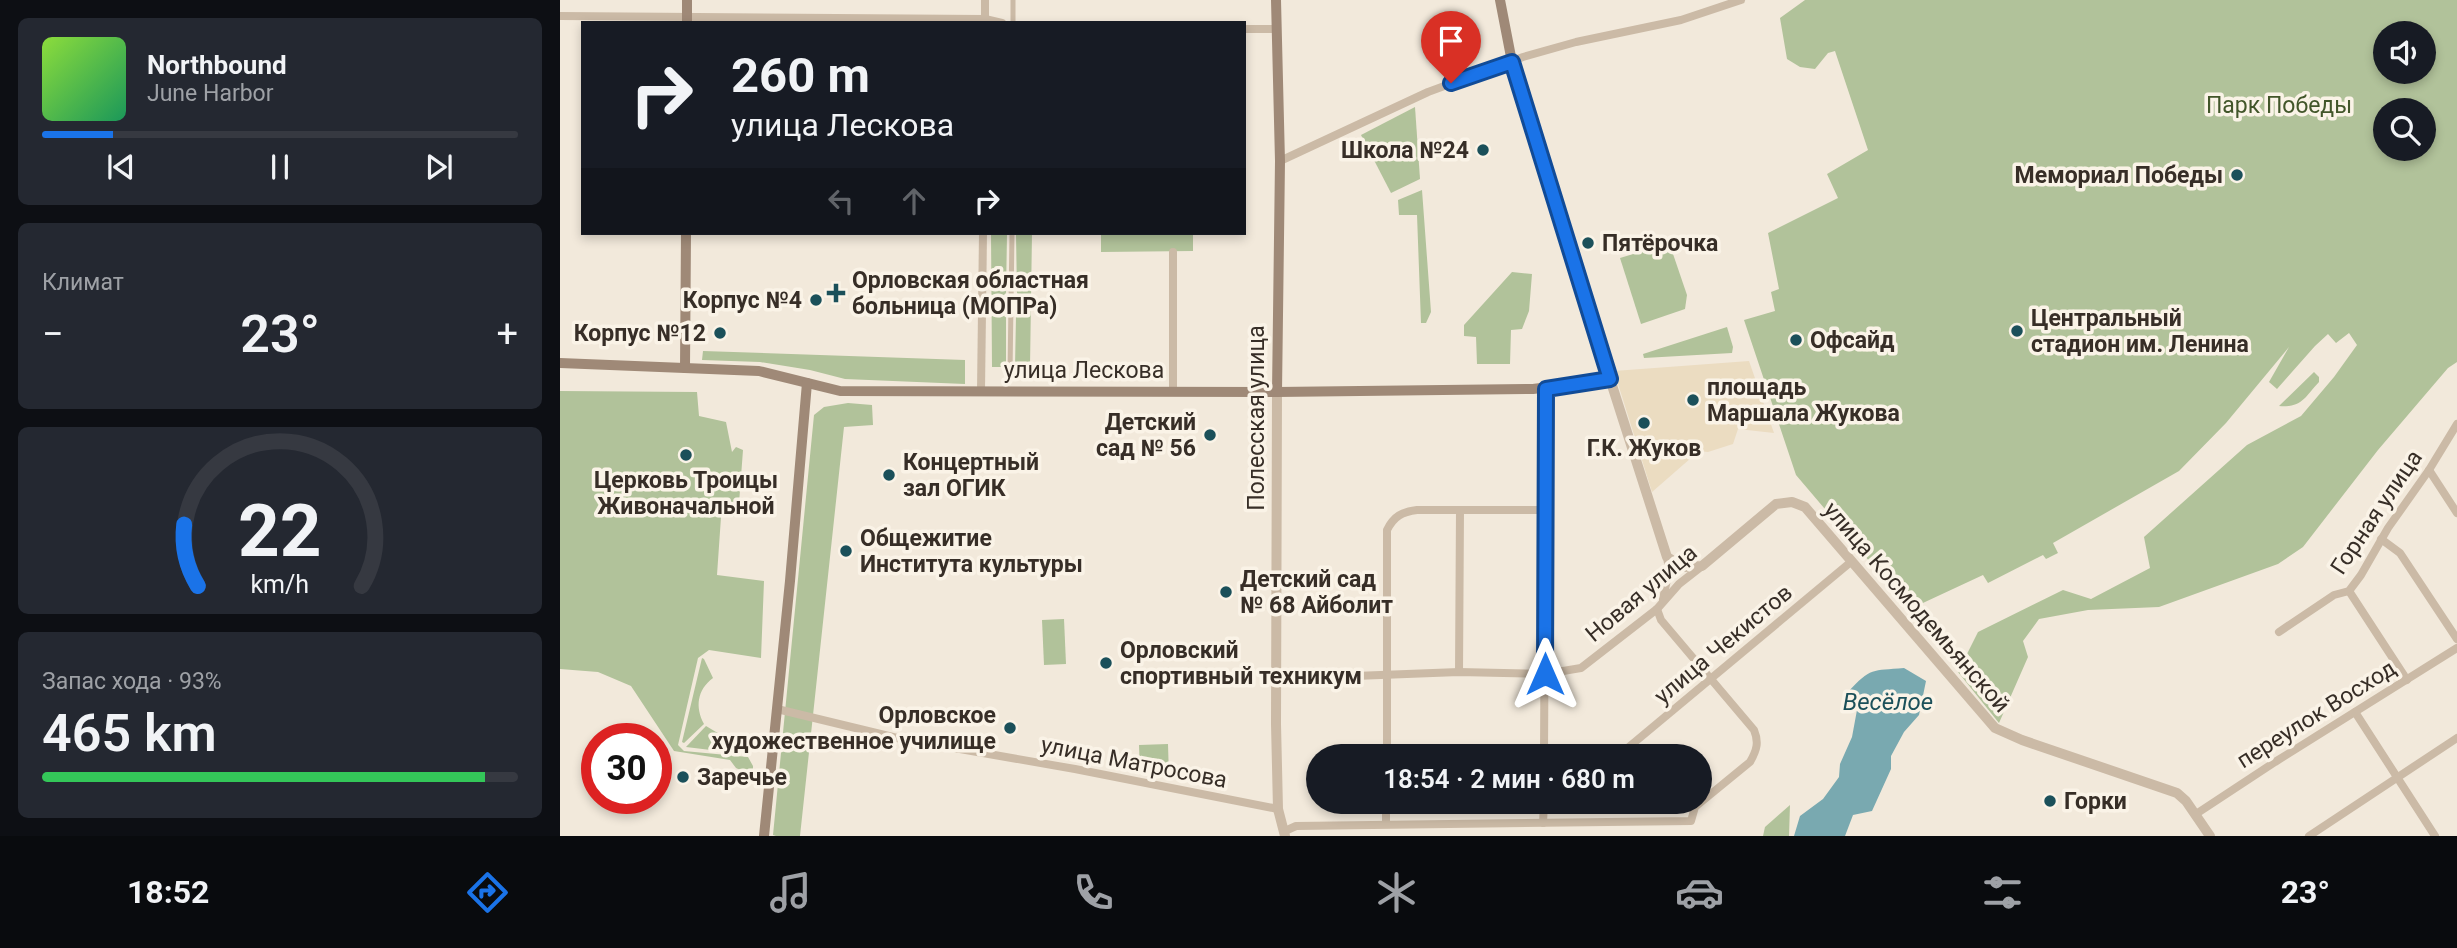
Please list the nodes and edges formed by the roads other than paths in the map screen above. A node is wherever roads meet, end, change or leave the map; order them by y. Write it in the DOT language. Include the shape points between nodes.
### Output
graph roads {
  1 [pos="687,0"];
  2 [pos="985,0"];
  3 [pos="1013,0"];
  4 [pos="1276,0"];
  5 [pos="1500,0"];
  6 [pos="1741,0"];
  7 [pos="560,16"];
  8 [pos="687,19"];
  9 [pos="985,21"];
  10 [pos="1013,21"];
  11 [pos="1246,29"];
  12 [pos="1276,29"];
  13 [pos="1512,62"];
  14 [pos="1280,161"];
  15 [pos="685,235"];
  16 [pos="983,235"];
  17 [pos="1012,235"];
  18 [pos="1173,252"];
  19 [pos="560,363"];
  20 [pos="685,368"];
  21 [pos="1010,373"];
  22 [pos="1610,379"];
  23 [pos="807,383"];
  24 [pos="1546,389"];
  25 [pos="981,391"];
  26 [pos="1173,391"];
  27 [pos="1277,392"];
  28 [pos="2457,424"];
  29 [pos="2429,470"];
  30 [pos="1805,507"];
  31 [pos="1460,510"];
  32 [pos="1545,510"];
  33 [pos="2457,513"];
  34 [pos="2381,539"];
  35 [pos="1667,557"];
  36 [pos="1852,561"];
  37 [pos="1702,566"];
  38 [pos="2349,591"];
  39 [pos="1660,605"];
  40 [pos="2279,632"];
  41 [pos="2457,639"];
  42 [pos="2457,648"];
  43 [pos="1459,672"];
  44 [pos="1545,674"];
  45 [pos="1388,676"];
  46 [pos="1276,679"];
  47 [pos="1710,680"];
  48 [pos="2407,680"];
  49 [pos="777,709"];
  50 [pos="2355,712"];
  51 [pos="2457,738"];
  52 [pos="1387,744"];
  53 [pos="1544,744"];
  54 [pos="1633,744"];
  55 [pos="2396,777"];
  56 [pos="1278,809"];
  57 [pos="1386,814"];
  58 [pos="1543,814"];
  59 [pos="2196,814"];
  60 [pos="1543,823"];
  61 [pos="1386,824"];
  62 [pos="1285,833"];
  63 [pos="764,836"];
  64 [pos="2210,836"];
  65 [pos="2309,836"];
  66 [pos="2435,836"];
  1 -- 8 [label="main road"];
  2 -- 9 [label="street"];
  3 -- 10 [label="street"];
  4 -- 12 [label="main road, Полесская улица"];
  5 -- 13 [label="main road"];
  6 -- 13 [label="street" via="1681,20 1576,42"];
  7 -- 8 [label="street"];
  8 -- 9 [label="street"];
  11 -- 12 [label="street"];
  12 -- 14 [label="main road, Полесская улица"];
  13 -- 14 [label="street" via="1428,92"];
  13 -- 22 [label="main road"];
  14 -- 27 [label="main road, Полесская улица"];
  15 -- 20 [label="main road"];
  16 -- 25 [label="street"];
  17 -- 21 [label="street"];
  18 -- 26 [label="street"];
  19 -- 20 [label="main road, улица Лескова"];
  20 -- 23 [label="main road, улица Лескова" via="759,372"];
  22 -- 24 [label="main road, улица Лескова"];
  22 -- 35 [label="street"];
  23 -- 25 [label="main road, улица Лескова" via="840,391"];
  23 -- 49 [label="main road"];
  24 -- 27 [label="main road, улица Лескова"];
  24 -- 32 [label="street"];
  25 -- 26 [label="main road, улица Лескова"];
  26 -- 27 [label="main road, улица Лескова"];
  27 -- 46 [label="street, Полесская улица"];
  28 -- 29 [label="street, Горная улица"];
  29 -- 33 [label="street"];
  29 -- 34 [label="street, Горная улица"];
  30 -- 36 [label="street, улица Космодемьянской"];
  30 -- 37 [label="street, Новая улица" via="1792,502 1776,504"];
  31 -- 32 [label="street"];
  31 -- 43 [label="street"];
  31 -- 45 [label="street" via="1408,512 1392,520 1387,530"];
  32 -- 44 [label="street"];
  34 -- 38 [label="street, Горная улица"];
  34 -- 41 [label="street" via="2400,553"];
  35 -- 37 [label="street" via="1683,567"];
  35 -- 39 [label="street" via="1669,570"];
  36 -- 47 [label="street, улица Чекистов"];
  36 -- 59 [label="street, улица Космодемьянской" via="1994,728 2177,793"];
  37 -- 39 [label="street, Новая улица"];
  38 -- 40 [label="street, Горная улица" via="2334,595"];
  38 -- 48 [label="street"];
  39 -- 44 [label="street, Новая улица" via="1581,668"];
  39 -- 47 [label="street" via="1661,620"];
  42 -- 48 [label="street, переулок Восход"];
  43 -- 44 [label="street, Новая улица"];
  43 -- 45 [label="street, Новая улица"];
  44 -- 53 [label="street"];
  45 -- 46 [label="street, Новая улица"];
  45 -- 52 [label="street"];
  46 -- 56 [label="street, Полесская улица"];
  47 -- 54 [label="street, улица Чекистов"];
  47 -- 60 [label="street" via="1754,730 1757,745 1750,762 1695,807 1691,821"];
  48 -- 50 [label="street, переулок Восход"];
  49 -- 56 [label="street, улица Матросова" via="897,738"];
  49 -- 63 [label="main road"];
  50 -- 55 [label="street"];
  50 -- 59 [label="street, переулок Восход"];
  51 -- 55 [label="street"];
  55 -- 65 [label="street"];
  55 -- 66 [label="street"];
  56 -- 62 [label="street, Полесская улица"];
  57 -- 61 [label="street"];
  58 -- 60 [label="street"];
  59 -- 64 [label="street"];
  60 -- 61 [label="street"];
  61 -- 62 [label="street" via="1297,826"];
}
